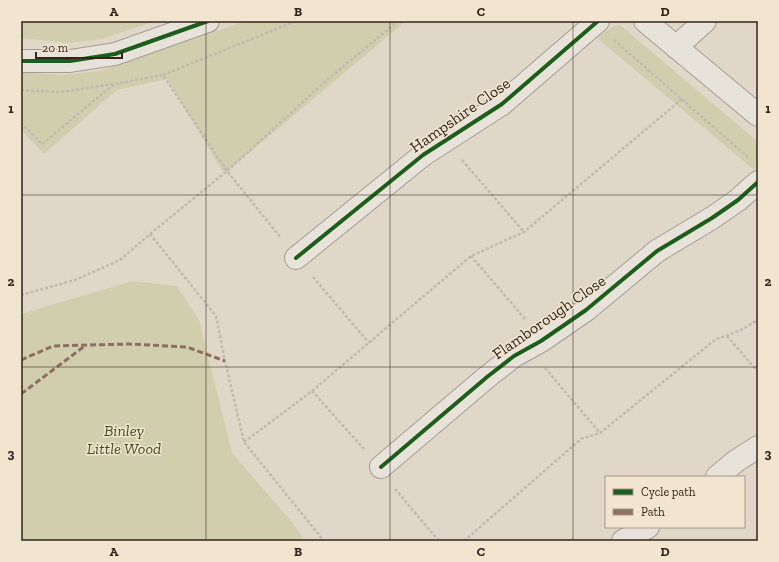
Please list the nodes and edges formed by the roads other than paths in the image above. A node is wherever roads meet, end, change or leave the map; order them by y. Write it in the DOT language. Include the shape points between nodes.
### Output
graph roads {
  1 [pos="208,21"];
  2 [pos="645,21"];
  3 [pos="705,21"];
  4 [pos="596,22"];
  5 [pos="676,47"];
  6 [pos="21,61"];
  7 [pos="758,115"];
  8 [pos="758,182"];
  9 [pos="296,258"];
  10 [pos="758,447"];
  11 [pos="380,467"];
  12 [pos="718,476"];
  13 [pos="646,528"];
  14 [pos="623,541"];
  1 -- 6 [label="street" via="115,54 70,61"];
  2 -- 5 [label="street"];
  3 -- 5 [label="street"];
  4 -- 9 [label="street, Hampshire Close" via="502,104 423,155"];
  5 -- 7 [label="street"];
  8 -- 11 [label="street, Flamborough Close" via="712,218 657,251 586,310 514,356"];
  10 -- 12 [label="street"];
  13 -- 14 [label="street"];
}
